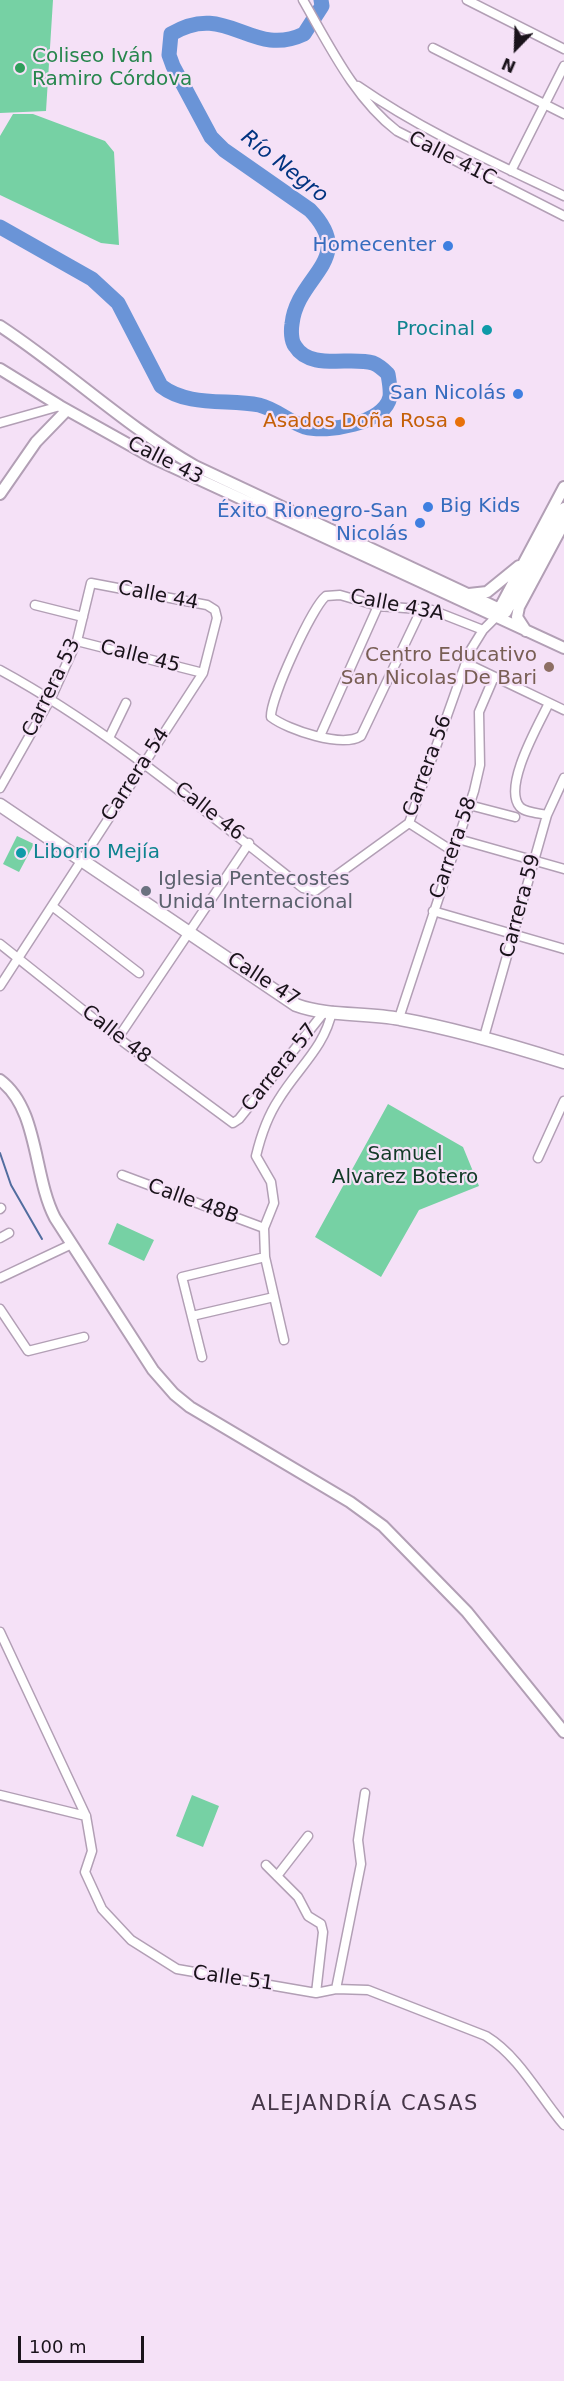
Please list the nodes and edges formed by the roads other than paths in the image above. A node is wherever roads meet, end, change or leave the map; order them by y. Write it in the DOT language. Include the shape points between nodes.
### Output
graph roads {
  1 [pos="303,0"];
  2 [pos="467,0"];
  3 [pos="433,48"];
  4 [pos="564,49"];
  5 [pos="564,66"];
  6 [pos="355,84"];
  7 [pos="545,105"];
  8 [pos="564,114"];
  9 [pos="511,171"];
  10 [pos="564,196"];
  11 [pos="564,216"];
  12 [pos="0,326"];
  13 [pos="0,333"];
  14 [pos="60,368"];
  15 [pos="0,369"];
  16 [pos="63,408"];
  17 [pos="119,415"];
  18 [pos="80,417"];
  19 [pos="0,423"];
  20 [pos="564,487"];
  21 [pos="0,494"];
  22 [pos="564,508"];
  23 [pos="564,523"];
  24 [pos="524,562"];
  25 [pos="91,583"];
  26 [pos="466,594"];
  27 [pos="35,605"];
  28 [pos="378,606"];
  29 [pos="421,610"];
  30 [pos="499,612"];
  31 [pos="83,617"];
  32 [pos="217,618"];
  33 [pos="483,630"];
  34 [pos="526,631"];
  35 [pos="77,641"];
  36 [pos="564,648"];
  37 [pos="466,663"];
  38 [pos="0,670"];
  39 [pos="203,673"];
  40 [pos="494,677"];
  41 [pos="51,698"];
  42 [pos="126,702"];
  43 [pos="549,703"];
  44 [pos="564,710"];
  45 [pos="320,736"];
  46 [pos="109,738"];
  47 [pos="144,762"];
  48 [pos="563,783"];
  49 [pos="0,788"];
  50 [pos="0,805"];
  51 [pos="470,805"];
  52 [pos="547,815"];
  53 [pos="515,817"];
  54 [pos="409,823"];
  55 [pos="458,839"];
  56 [pos="249,843"];
  57 [pos="454,852"];
  58 [pos="80,859"];
  59 [pos="533,861"];
  60 [pos="564,869"];
  61 [pos="294,881"];
  62 [pos="52,906"];
  63 [pos="432,911"];
  64 [pos="189,930"];
  65 [pos="513,935"];
  66 [pos="0,944"];
  67 [pos="564,949"];
  68 [pos="19,959"];
  69 [pos="140,973"];
  70 [pos="0,986"];
  71 [pos="326,1013"];
  72 [pos="399,1018"];
  73 [pos="484,1037"];
  74 [pos="118,1038"];
  75 [pos="564,1062"];
  76 [pos="0,1080"];
  77 [pos="564,1101"];
  78 [pos="233,1123"];
  79 [pos="538,1158"];
  80 [pos="122,1175"];
  81 [pos="264,1228"];
  82 [pos="9,1233"];
  83 [pos="0,1238"];
  84 [pos="72,1244"];
  85 [pos="265,1257"];
  86 [pos="0,1278"];
  87 [pos="274,1297"];
  88 [pos="0,1309"];
  89 [pos="192,1316"];
  90 [pos="84,1337"];
  91 [pos="284,1340"];
  92 [pos="202,1357"];
  93 [pos="0,1632"];
  94 [pos="562,1729"];
  95 [pos="365,1793"];
  96 [pos="0,1795"];
  97 [pos="86,1816"];
  98 [pos="308,1836"];
  99 [pos="266,1865"];
  100 [pos="278,1876"];
  101 [pos="336,1989"];
  102 [pos="316,1993"];
  103 [pos="564,2125"];
  1 -- 6 [label="street, Calle 41C"];
  2 -- 4 [label="street"];
  3 -- 7 [label="street"];
  5 -- 7 [label="street"];
  6 -- 9 [label="street, Calle 41C" via="398,114"];
  6 -- 11 [label="street, Calle 41C" via="382,120 397,131"];
  7 -- 8 [label="street"];
  7 -- 9 [label="street"];
  9 -- 10 [label="street, Calle 41C"];
  12 -- 14 [label="street, Calle 43"];
  13 -- 14 [label="street" via="49,366"];
  14 -- 17 [label="street, Calle 43"];
  15 -- 16 [label="street, Calle 43"];
  16 -- 18 [label="street, Calle 43"];
  16 -- 19 [label="street"];
  16 -- 21 [label="street"];
  17 -- 18 [label="street" via="120,427 116,431"];
  17 -- 26 [label="street, Calle 43" via="195,466"];
  18 -- 30 [label="street, Calle 43" via="153,458"];
  20 -- 24 [label="street, Carrera 56"];
  22 -- 30 [label="street, Carrera 56"];
  23 -- 34 [label="street" via="519,607 518,617"];
  24 -- 26 [label="street" via="487,592"];
  24 -- 30 [label="street, Carrera 56"];
  25 -- 31 [label="street, Carrera 53"];
  25 -- 32 [label="street, Calle 44" via="207,605 215,610"];
  26 -- 30 [label="street, Calle 43"];
  27 -- 31 [label="street"];
  28 -- 29 [label="street, Calle 43A"];
  28 -- 45 [label="street"];
  28 -- 45 [label="street, Calle 43A" via="334,594 326,596 314,609 274,700 271,717"];
  29 -- 33 [label="street, Calle 43A" via="443,613"];
  29 -- 45 [label="street" via="361,736 350,741"];
  30 -- 33 [label="street, Carrera 56"];
  30 -- 34 [label="street, Calle 43"];
  31 -- 35 [label="street, Carrera 53"];
  32 -- 39 [label="street, Carrera 54"];
  33 -- 37 [label="street, Carrera 56"];
  34 -- 36 [label="street, Calle 43"];
  35 -- 39 [label="street, Calle 45"];
  35 -- 41 [label="street, Carrera 53"];
  37 -- 40 [label="street"];
  37 -- 54 [label="street, Carrera 56"];
  38 -- 41 [label="street, Calle 46"];
  39 -- 47 [label="street, Carrera 54"];
  40 -- 43 [label="street"];
  40 -- 51 [label="street, Carrera 58" via="479,712 480,765"];
  41 -- 46 [label="street, Calle 46"];
  41 -- 49 [label="street, Carrera 53"];
  42 -- 46 [label="street"];
  43 -- 44 [label="street"];
  43 -- 52 [label="street" via="515,783 516,798 525,811"];
  46 -- 47 [label="street, Calle 46"];
  47 -- 56 [label="street, Calle 46"];
  47 -- 58 [label="street, Carrera 54"];
  48 -- 52 [label="street, Carrera 59"];
  50 -- 58 [label="main road, Calle 47"];
  51 -- 53 [label="street"];
  51 -- 55 [label="street, Carrera 58"];
  52 -- 59 [label="street, Carrera 59"];
  54 -- 57 [label="street"];
  54 -- 61 [label="street, Carrera 56" via="315,891 308,891"];
  55 -- 57 [label="street, Carrera 58"];
  55 -- 59 [label="street"];
  56 -- 61 [label="street, Calle 46"];
  56 -- 64 [label="street"];
  57 -- 63 [label="street, Carrera 58"];
  58 -- 62 [label="street, Carrera 54"];
  58 -- 64 [label="main road, Calle 47"];
  59 -- 60 [label="street"];
  59 -- 65 [label="street, Carrera 59"];
  62 -- 68 [label="street, Carrera 54"];
  62 -- 69 [label="street"];
  63 -- 65 [label="street"];
  63 -- 72 [label="street, Carrera 58"];
  64 -- 71 [label="main road, Calle 47" via="292,1002"];
  64 -- 74 [label="street"];
  65 -- 67 [label="street"];
  65 -- 73 [label="street, Carrera 59"];
  66 -- 68 [label="street, Calle 48"];
  68 -- 70 [label="street, Carrera 54"];
  68 -- 74 [label="street, Calle 48"];
  71 -- 72 [label="main road, Calle 47"];
  71 -- 78 [label="street, Carrera 57"];
  71 -- 81 [label="street" via="328,1027 321,1043 265,1123 256,1156 271,1182 273,1203"];
  72 -- 73 [label="main road, Calle 47"];
  73 -- 75 [label="main road, Calle 47"];
  74 -- 78 [label="street, Calle 48"];
  76 -- 84 [label="street" via="18,1098 24,1111 46,1199"];
  77 -- 79 [label="street"];
  80 -- 81 [label="street, Calle 48B"];
  81 -- 85 [label="street"];
  82 -- 83 [label="street"];
  84 -- 86 [label="street"];
  84 -- 94 [label="street" via="153,1370 174,1394 197,1412 370,1515 467,1612"];
  85 -- 87 [label="street"];
  85 -- 89 [label="street" via="182,1277"];
  87 -- 89 [label="street"];
  87 -- 91 [label="street"];
  88 -- 90 [label="street" via="27,1351"];
  89 -- 92 [label="street"];
  93 -- 97 [label="street, Calle 51"];
  95 -- 101 [label="street" via="358,1840 361,1864"];
  96 -- 97 [label="street"];
  97 -- 102 [label="street, Calle 51" via="92,1851 85,1872 102,1909 131,1940 184,1972 243,1978"];
  98 -- 100 [label="street"];
  99 -- 100 [label="street"];
  100 -- 102 [label="street" via="298,1897 308,1916 321,1924"];
  101 -- 102 [label="street, Calle 51"];
  101 -- 103 [label="street, Calle 51" via="368,1990 486,2036 501,2045 517,2063"];
}
